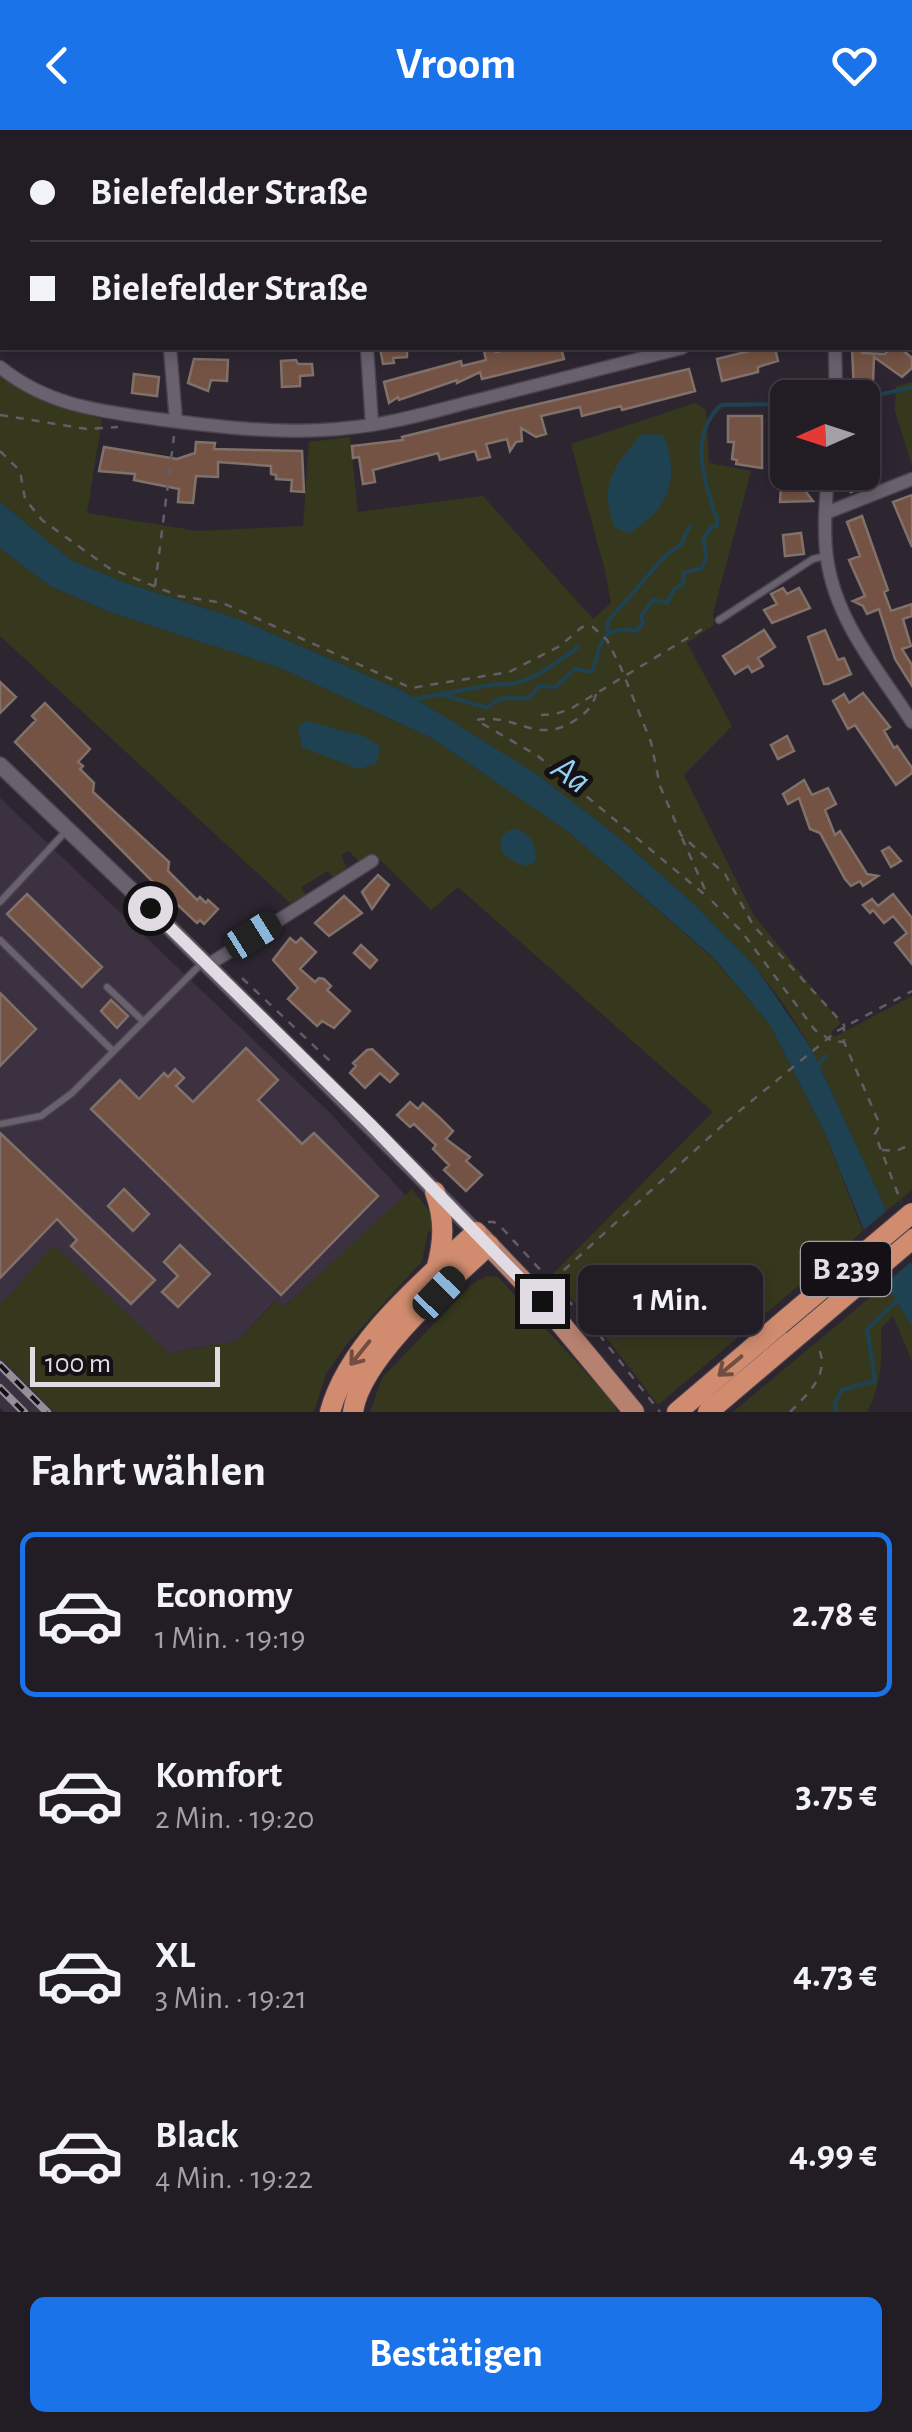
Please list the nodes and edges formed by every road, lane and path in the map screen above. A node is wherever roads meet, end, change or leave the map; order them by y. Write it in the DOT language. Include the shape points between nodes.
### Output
graph roads {
  1 [pos="170,350"];
  2 [pos="366,350"];
  3 [pos="674,350"];
  4 [pos="835,350"];
  5 [pos="0,367"];
  6 [pos="836,380"];
  7 [pos="0,415"];
  8 [pos="136,416"];
  9 [pos="176,421"];
  10 [pos="372,425"];
  11 [pos="0,451"];
  12 [pos="912,479"];
  13 [pos="827,490"];
  14 [pos="826,512"];
  15 [pos="826,555"];
  16 [pos="154,588"];
  17 [pos="719,620"];
  18 [pos="625,678"];
  19 [pos="596,694"];
  20 [pos="541,715"];
  21 [pos="912,722"];
  22 [pos="0,764"];
  23 [pos="68,829"];
  24 [pos="681,835"];
  25 [pos="372,861"];
  26 [pos="710,899"];
  27 [pos="0,902"];
  28 [pos="0,940"];
  29 [pos="206,963"];
  30 [pos="106,987"];
  31 [pos="912,991"];
  32 [pos="143,1021"];
  33 [pos="844,1025"];
  34 [pos="844,1042"];
  35 [pos="113,1051"];
  36 [pos="0,1124"];
  37 [pos="912,1144"];
  38 [pos="880,1150"];
  39 [pos="435,1192"];
  40 [pos="908,1211"];
  41 [pos="488,1233"];
  42 [pos="912,1239"];
  43 [pos="436,1270"];
  44 [pos="551,1282"];
  45 [pos="784,1334"];
  46 [pos="817,1344"];
  47 [pos="673,1411"];
  48 [pos="330,1412"];
  49 [pos="354,1412"];
  50 [pos="634,1412"];
  51 [pos="708,1412"];
  52 [pos="790,1412"];
  1 -- 9 [label="street"];
  2 -- 10 [label="street"];
  3 -- 10 [label="street"];
  4 -- 6 [label="street"];
  5 -- 8 [label="street" via="63,402"];
  7 -- 8 [label="path" via="87,429 110,429"];
  8 -- 9 [label="street"];
  9 -- 10 [label="street" via="289,431"];
  9 -- 16 [label="path"];
  11 -- 16 [label="path" via="20,471 25,498 42,520 90,558"];
  12 -- 14 [label="street"];
  13 -- 14 [label="street"];
  14 -- 15 [label="street"];
  15 -- 17 [label="lane"];
  15 -- 21 [label="street" via="849,625"];
  16 -- 18 [label="path" via="223,603 411,688 509,672 586,626 607,640"];
  17 -- 18 [label="path"];
  18 -- 19 [label="path"];
  18 -- 24 [label="path"];
  19 -- 20 [label="path"];
  19 -- 26 [label="path" via="590,709 556,730 476,720 538,756"];
  22 -- 23 [label="street"];
  23 -- 27 [label="lane"];
  23 -- 29 [label="street"];
  24 -- 26 [label="path"];
  24 -- 33 [label="path" via="724,874 753,925"];
  25 -- 29 [label="street"];
  26 -- 34 [label="path" via="815,1030"];
  28 -- 35 [label="lane"];
  29 -- 32 [label="lane"];
  29 -- 39 [label="street"];
  30 -- 32 [label="lane"];
  31 -- 33 [label="path"];
  32 -- 35 [label="lane"];
  33 -- 34 [label="path"];
  33 -- 44 [label="path, bridge"];
  34 -- 38 [label="path" via="880,1125 874,1134"];
  35 -- 36 [label="lane" via="40,1116"];
  37 -- 38 [label="path"];
  38 -- 40 [label="path"];
  39 -- 41 [label="street"];
  39 -- 43 [label="highway" via="443,1236"];
  40 -- 45 [label="highway, B 239, bridge"];
  41 -- 43 [label="highway"];
  41 -- 44 [label="path"];
  41 -- 49 [label="highway" via="389,1345 366,1377"];
  41 -- 50 [label="main road"];
  42 -- 45 [label="highway, B 239"];
  43 -- 48 [label="highway, one-way" via="348,1368"];
  44 -- 47 [label="path"];
  45 -- 47 [label="highway, B 239, one-way"];
  45 -- 51 [label="highway, B 239"];
  46 -- 52 [label="path" via="822,1374"];
}
